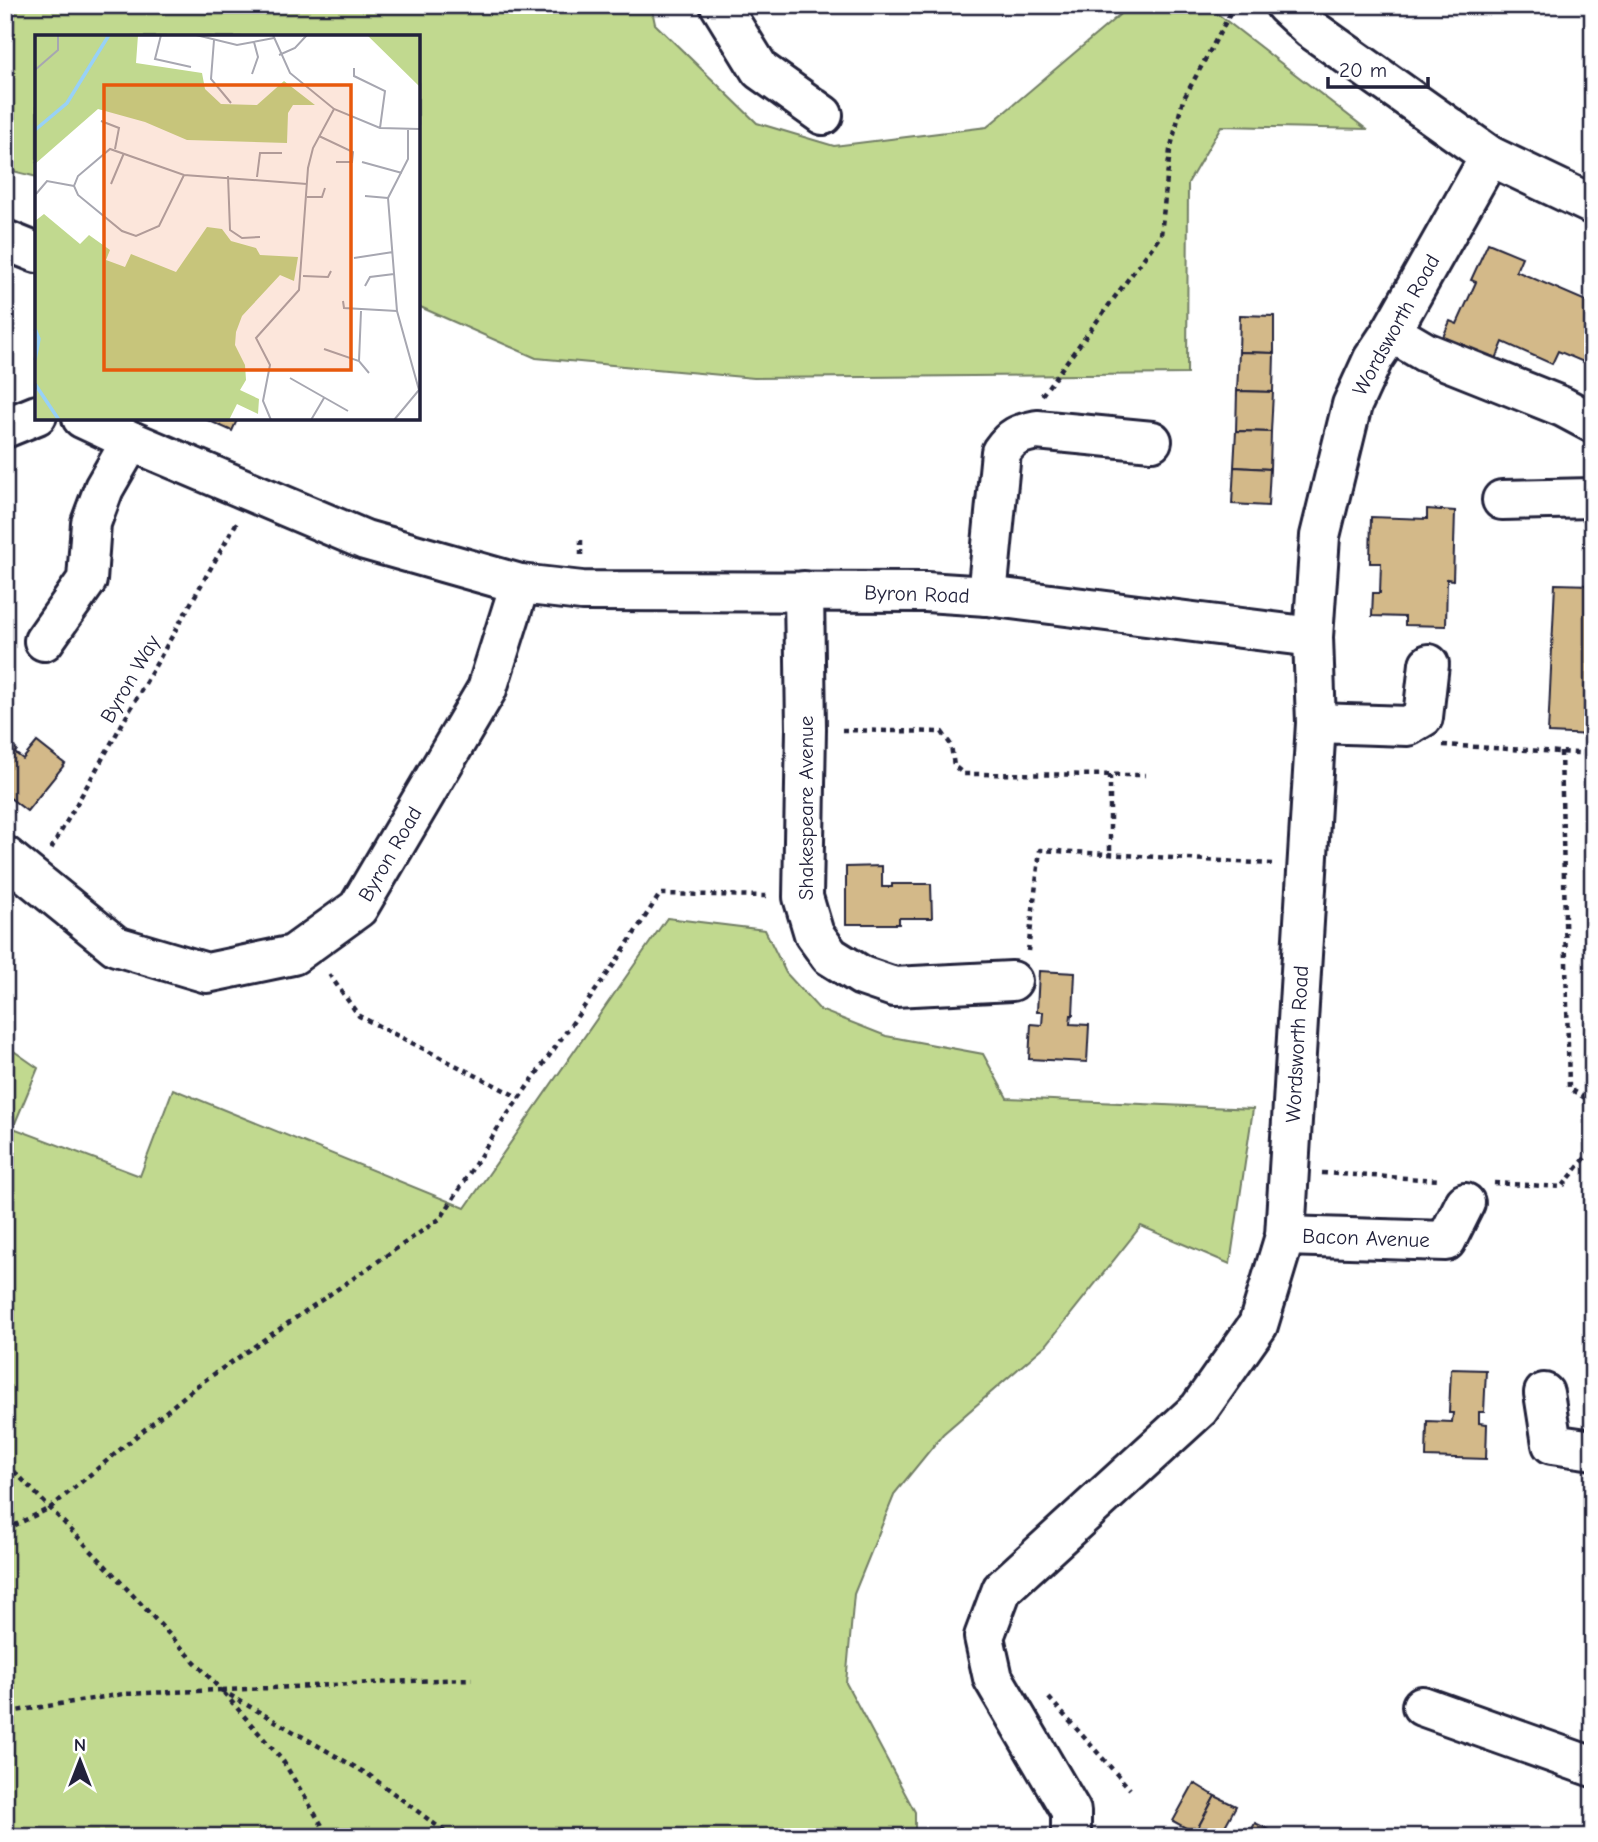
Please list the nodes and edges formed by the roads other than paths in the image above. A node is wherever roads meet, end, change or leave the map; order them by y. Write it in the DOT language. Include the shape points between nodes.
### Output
graph roads {
  1 [pos="720,5"];
  2 [pos="1285,5"];
  3 [pos="823,115"];
  4 [pos="1490,156"];
  5 [pos="1593,205"];
  6 [pos="5,240"];
  7 [pos="35,252"];
  8 [pos="1391,332"];
  9 [pos="35,416"];
  10 [pos="86,420"];
  11 [pos="1593,423"];
  12 [pos="5,428"];
  13 [pos="131,441"];
  14 [pos="1152,441"];
  15 [pos="1593,498"];
  16 [pos="1502,499"];
  17 [pos="520,584"];
  18 [pos="804,591"];
  19 [pos="987,596"];
  20 [pos="1313,637"];
  21 [pos="44,641"];
  22 [pos="1429,664"];
  23 [pos="1316,723"];
  24 [pos="19,868"];
  25 [pos="1012,981"];
  26 [pos="1465,1203"];
  27 [pos="1286,1236"];
  28 [pos="1544,1393"];
  29 [pos="1593,1450"];
  30 [pos="1422,1706"];
  31 [pos="1593,1767"];
  32 [pos="1071,1837"];
  1 -- 3 [label="street" via="760,70"];
  2 -- 4 [label="street" via="1311,29"];
  4 -- 5 [label="street"];
  4 -- 8 [label="street, Wordsworth Road"];
  6 -- 7 [label="street"];
  8 -- 11 [label="street" via="1425,352"];
  8 -- 20 [label="street, Wordsworth Road" via="1352,405 1320,536"];
  9 -- 12 [label="street"];
  10 -- 13 [label="street, Byron Road"];
  13 -- 17 [label="street, Byron Road" via="365,540"];
  13 -- 21 [label="street" via="104,488 91,523 87,580"];
  14 -- 19 [label="street" via="1037,430 1011,438 1001,452"];
  15 -- 16 [label="street"];
  17 -- 18 [label="street, Byron Road" via="582,592"];
  17 -- 24 [label="street, Byron Road" via="487,689 358,908 293,955 207,973 116,947"];
  18 -- 19 [label="street, Byron Road"];
  18 -- 25 [label="street, Shakespeare Avenue" via="803,897 814,934 830,956 862,976 894,987"];
  19 -- 20 [label="street, Byron Road"];
  20 -- 23 [label="street, Wordsworth Road"];
  22 -- 23 [label="street" via="1423,717 1408,726"];
  23 -- 27 [label="street, Wordsworth Road"];
  26 -- 27 [label="street, Bacon Avenue" via="1446,1241"];
  27 -- 32 [label="street, Wordsworth Road" via="1258,1325 1199,1409 1002,1589 984,1637 993,1678 1071,1811"];
  28 -- 29 [label="street" via="1552,1444"];
  30 -- 31 [label="street"];
}
